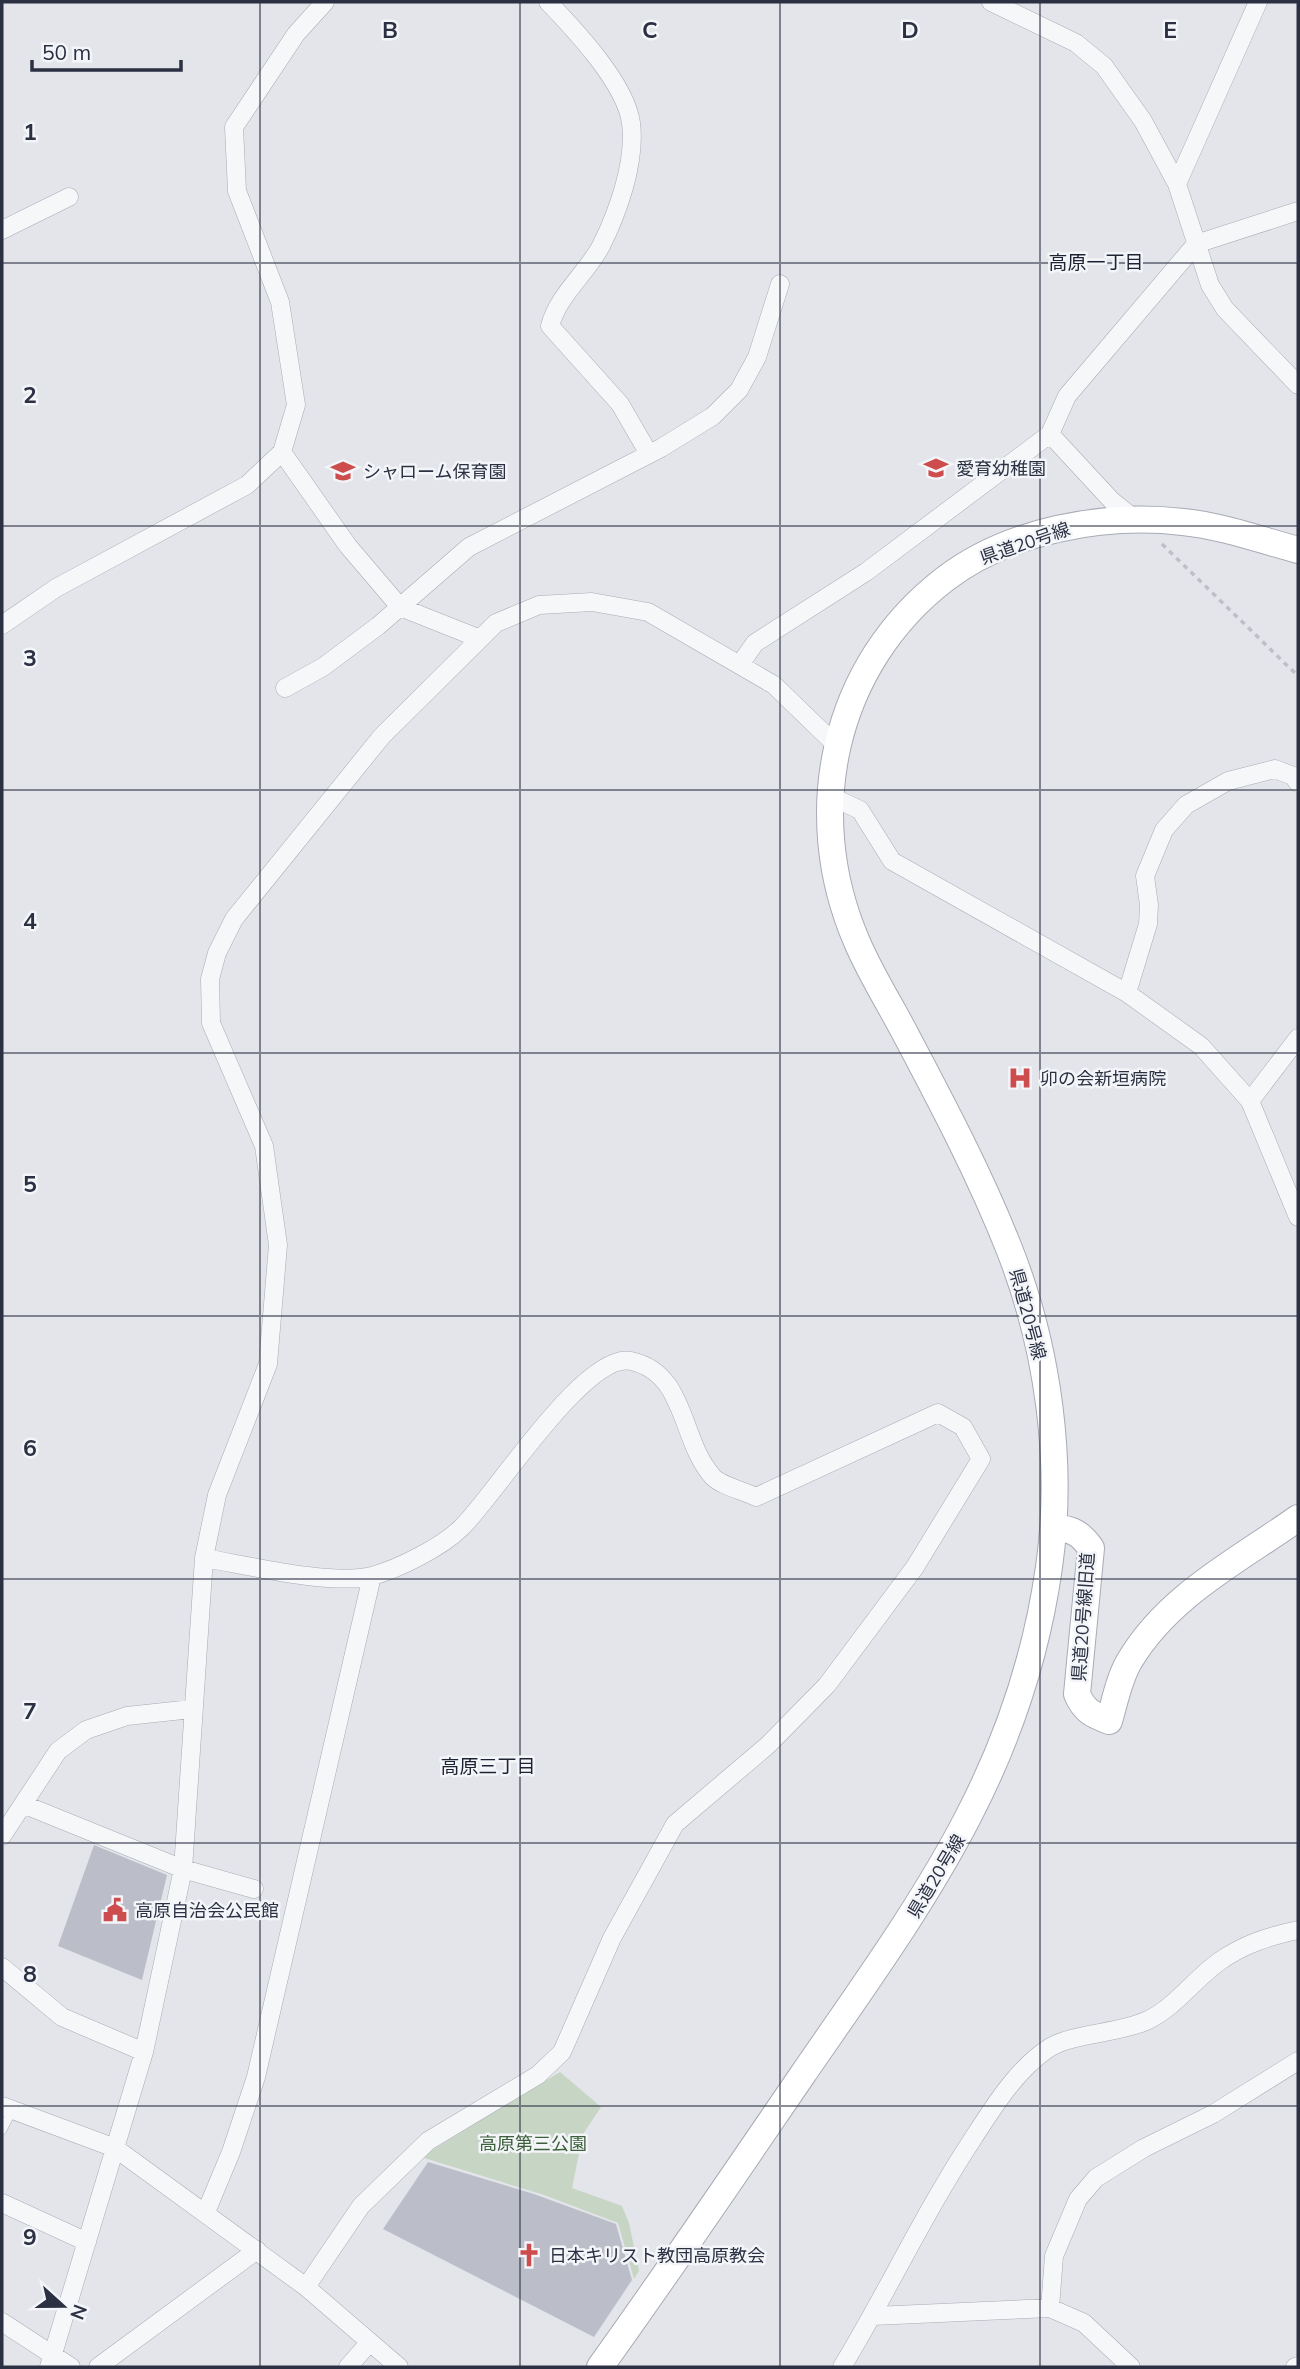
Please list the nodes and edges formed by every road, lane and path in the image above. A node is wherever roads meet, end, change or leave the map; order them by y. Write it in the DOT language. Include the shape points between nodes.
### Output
graph roads {
  1 [pos="325,2"];
  2 [pos="548,2"];
  3 [pos="991,2"];
  4 [pos="1258,2"];
  5 [pos="1177,184"];
  6 [pos="69,197"];
  7 [pos="1298,211"];
  8 [pos="2,230"];
  9 [pos="1196,244"];
  10 [pos="780,284"];
  11 [pos="1298,385"];
  12 [pos="1050,434"];
  13 [pos="282,452"];
  14 [pos="649,454"];
  15 [pos="1137,522"];
  16 [pos="1298,551"];
  17 [pos="400,607"];
  18 [pos="2,625"];
  19 [pos="478,638"];
  20 [pos="741,663"];
  21 [pos="1298,676"];
  22 [pos="285,688"];
  23 [pos="836,746"];
  24 [pos="1298,783"];
  25 [pos="830,796"];
  26 [pos="1127,993"];
  27 [pos="1298,1038"];
  28 [pos="1250,1101"];
  29 [pos="1298,1217"];
  30 [pos="1298,1518"];
  31 [pos="1054,1528"];
  32 [pos="204,1558"];
  33 [pos="372,1576"];
  34 [pos="192,1709"];
  35 [pos="25,1805"];
  36 [pos="2,1836"];
  37 [pos="183,1869"];
  38 [pos="254,1889"];
  39 [pos="1298,1930"];
  40 [pos="2,1967"];
  41 [pos="144,2052"];
  42 [pos="1298,2061"];
  43 [pos="7,2108"];
  44 [pos="2,2130"];
  45 [pos="116,2148"];
  46 [pos="2,2203"];
  47 [pos="206,2212"];
  48 [pos="87,2242"];
  49 [pos="257,2250"];
  50 [pos="306,2287"];
  51 [pos="1050,2308"];
  52 [pos="873,2316"];
  53 [pos="2,2322"];
  54 [pos="369,2343"];
  55 [pos="50,2362"];
  56 [pos="71,2367"];
  57 [pos="98,2367"];
  58 [pos="348,2367"];
  59 [pos="399,2367"];
  60 [pos="600,2367"];
  61 [pos="842,2367"];
  62 [pos="1131,2367"];
  1 -- 13 [label="street" via="296,34 234,127 237,191 279,302 296,405"];
  2 -- 14 [label="street" via="610,75 631,121 631,153 618,206 601,245 554,309 550,326 620,404"];
  3 -- 5 [label="street" via="1076,43 1104,66 1143,121"];
  4 -- 5 [label="street"];
  5 -- 9 [label="street"];
  6 -- 8 [label="street"];
  7 -- 9 [label="street"];
  9 -- 11 [label="street" via="1210,285 1225,309"];
  9 -- 12 [label="street" via="1067,396"];
  10 -- 14 [label="street" via="757,357 739,390 713,416"];
  12 -- 15 [label="street"];
  12 -- 20 [label="street" via="866,572 755,643"];
  13 -- 17 [label="street" via="348,546"];
  13 -- 18 [label="street" via="247,485 57,589"];
  14 -- 17 [label="street" via="469,547"];
  15 -- 16 [label="main road, 県道20号線" via="1183,522"];
  15 -- 21 [label="path"];
  15 -- 23 [label="main road, 県道20号線" via="1098,521 1035,536 954,572 917,602 879,646"];
  17 -- 19 [label="street"];
  17 -- 22 [label="street" via="323,667"];
  19 -- 20 [label="street" via="496,623 539,605 592,602 648,612"];
  19 -- 32 [label="street" via="382,736 234,919 217,953 211,979 211,1023 264,1146 278,1245 268,1364 217,1495"];
  20 -- 23 [label="street" via="774,685"];
  23 -- 25 [label="main road, 県道20号線"];
  24 -- 26 [label="street" via="1275,769 1228,781 1186,805 1164,830 1144,876 1148,924"];
  25 -- 26 [label="street" via="860,810 892,861"];
  25 -- 31 [label="main road, 県道20号線" via="832,852 856,939 983,1185 1025,1293 1044,1380"];
  26 -- 28 [label="street" via="1201,1046"];
  27 -- 28 [label="street"];
  28 -- 29 [label="street"];
  30 -- 31 [label="main road, 県道20号線旧道" via="1225,1565 1170,1612 1129,1661 1109,1721 1090,1714 1077,1694 1091,1548 1072,1530"];
  31 -- 60 [label="main road, 県道20号線" via="1038,1630 1014,1720 953,1849 905,1928"];
  32 -- 33 [label="street" via="342,1578"];
  32 -- 34 [label="street"];
  33 -- 47 [label="street" via="256,2077"];
  33 -- 50 [label="street" via="438,1547 460,1530 542,1427 594,1373 628,1360 653,1367 679,1401 694,1447 714,1478 756,1497 938,1413 962,1427 981,1458 915,1567 827,1685 768,1745 675,1824 612,1938 562,2052 538,2074 428,2141 361,2206"];
  34 -- 35 [label="street" via="127,1716 86,1730 58,1751"];
  34 -- 37 [label="street"];
  35 -- 36 [label="street"];
  35 -- 37 [label="street"];
  37 -- 38 [label="street"];
  37 -- 41 [label="street"];
  39 -- 52 [label="street" via="1263,1938 1219,1961 1146,2021 1051,2046 1030,2064 998,2100 935,2196"];
  40 -- 41 [label="street" via="62,2017"];
  41 -- 45 [label="street"];
  42 -- 51 [label="street" via="1096,2178 1078,2199 1054,2256"];
  43 -- 44 [label="lane"];
  43 -- 45 [label="street"];
  45 -- 47 [label="street"];
  45 -- 48 [label="street"];
  46 -- 48 [label="street"];
  47 -- 49 [label="street"];
  48 -- 55 [label="street"];
  49 -- 50 [label="street"];
  49 -- 57 [label="street"];
  50 -- 54 [label="street"];
  51 -- 52 [label="street"];
  51 -- 62 [label="street" via="1084,2323"];
  52 -- 61 [label="street"];
  53 -- 55 [label="street"];
  54 -- 58 [label="street"];
  54 -- 59 [label="street"];
  55 -- 56 [label="street"];
}
